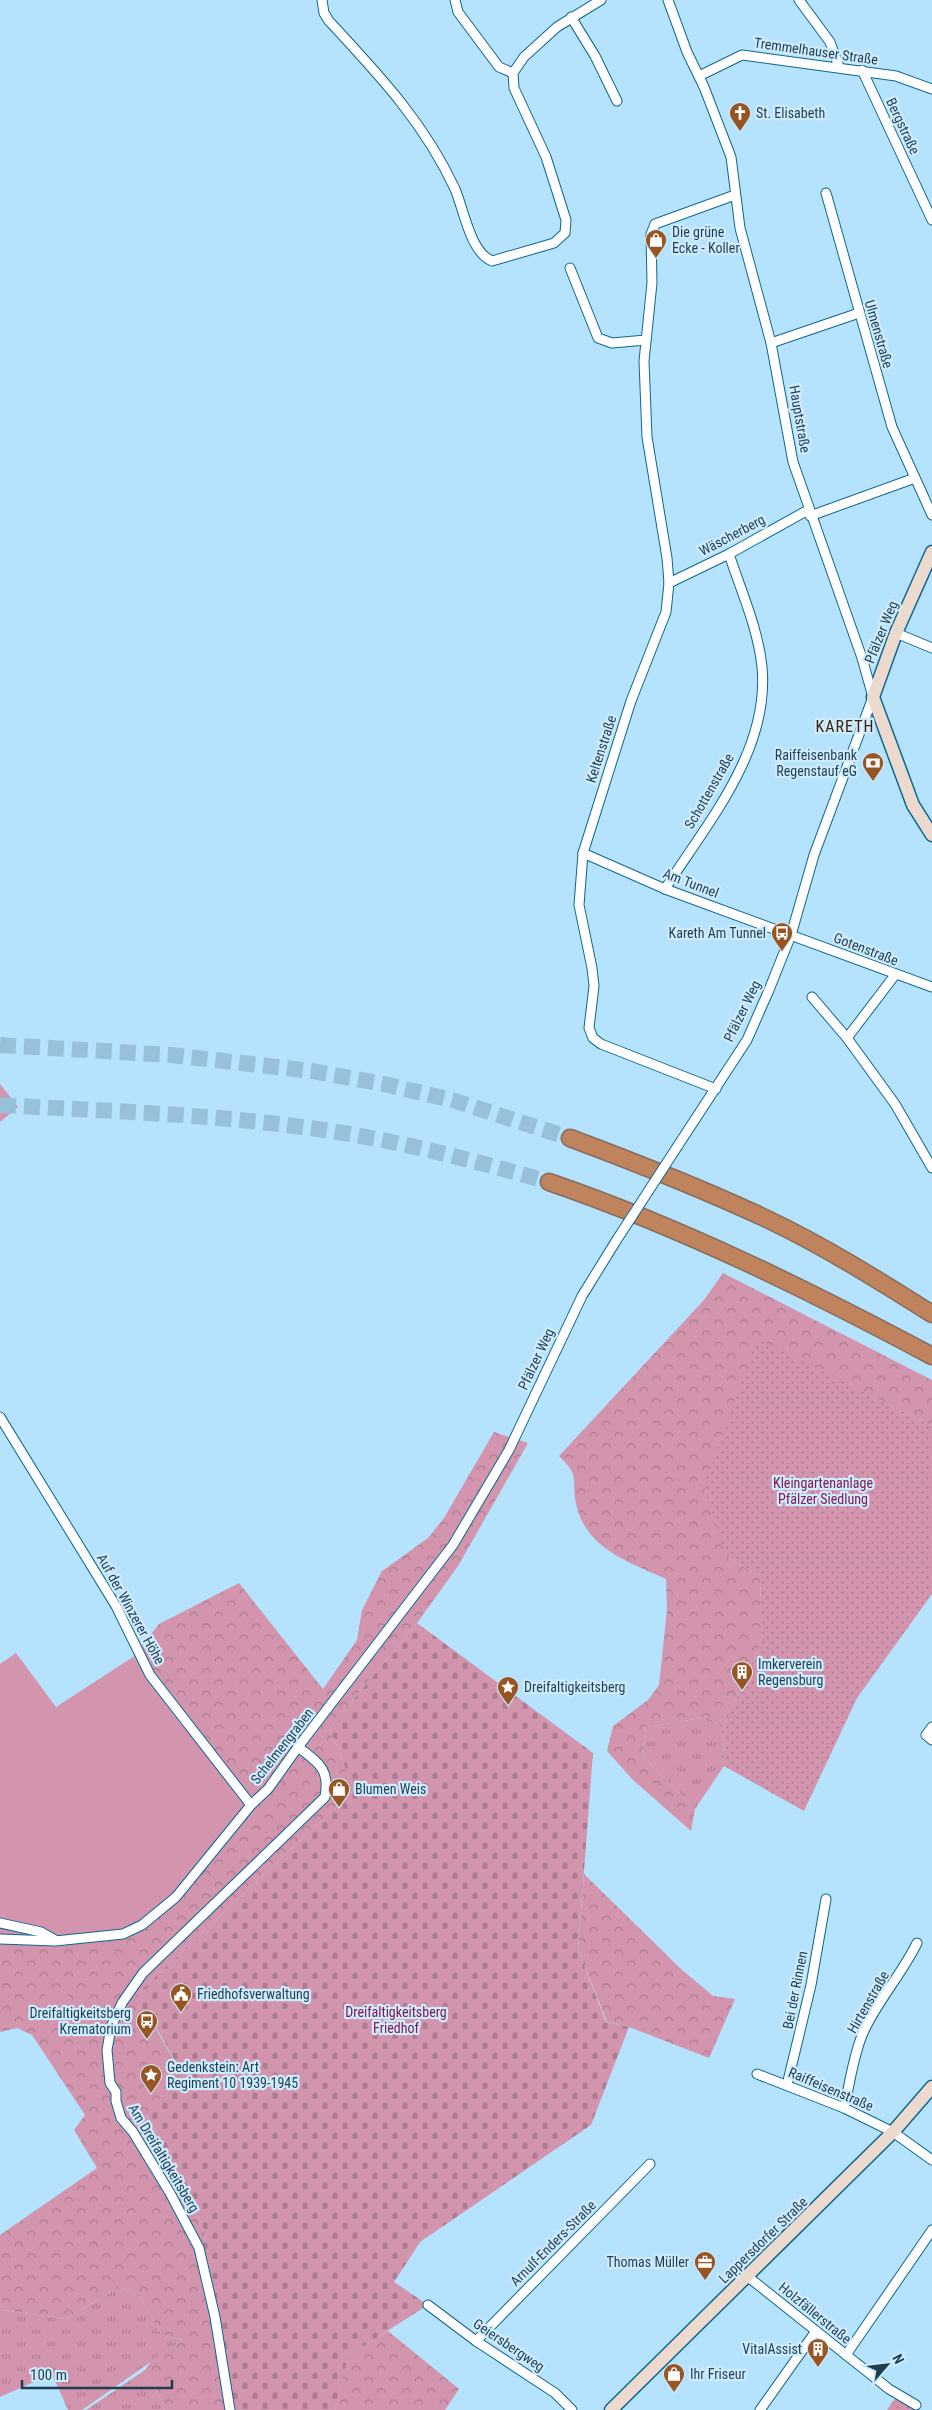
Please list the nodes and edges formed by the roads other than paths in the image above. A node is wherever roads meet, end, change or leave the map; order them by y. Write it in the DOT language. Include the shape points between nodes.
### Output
graph roads {
  1 [pos="322,0"];
  2 [pos="455,0"];
  3 [pos="600,0"];
  4 [pos="668,0"];
  5 [pos="799,0"];
  6 [pos="571,17"];
  7 [pos="839,67"];
  8 [pos="862,70"];
  9 [pos="513,73"];
  10 [pos="699,76"];
  11 [pos="932,89"];
  12 [pos="617,101"];
  13 [pos="826,194"];
  14 [pos="735,196"];
  15 [pos="932,220"];
  16 [pos="570,268"];
  17 [pos="859,313"];
  18 [pos="646,340"];
  19 [pos="771,343"];
  20 [pos="915,478"];
  21 [pos="809,513"];
  22 [pos="932,515"];
  23 [pos="932,552"];
  24 [pos="729,554"];
  25 [pos="669,583"];
  26 [pos="896,633"];
  27 [pos="932,648"];
  28 [pos="873,697"];
  29 [pos="932,835"];
  30 [pos="583,853"];
  31 [pos="665,889"];
  32 [pos="790,934"];
  33 [pos="895,975"];
  34 [pos="932,987"];
  35 [pos="812,997"];
  36 [pos="847,1038"];
  37 [pos="716,1088"];
  38 [pos="570,1138"];
  39 [pos="932,1168"];
  40 [pos="549,1182"];
  41 [pos="932,1314"];
  42 [pos="932,1356"];
  43 [pos="0,1417"];
  44 [pos="509,1450"];
  45 [pos="932,1727"];
  46 [pos="932,1740"];
  47 [pos="298,1747"];
  48 [pos="251,1805"];
  49 [pos="826,1899"];
  50 [pos="0,1924"];
  51 [pos="0,1939"];
  52 [pos="55,1941"];
  53 [pos="918,1943"];
  54 [pos="757,2074"];
  55 [pos="787,2085"];
  56 [pos="932,2087"];
  57 [pos="844,2108"];
  58 [pos="893,2132"];
  59 [pos="932,2160"];
  60 [pos="650,2164"];
  61 [pos="932,2230"];
  62 [pos="747,2276"];
  63 [pos="428,2305"];
  64 [pos="816,2332"];
  65 [pos="476,2341"];
  66 [pos="846,2355"];
  67 [pos="916,2405"];
  68 [pos="230,2410"];
  69 [pos="572,2410"];
  70 [pos="611,2410"];
  71 [pos="760,2410"];
  1 -- 9 [label="street" via="329,21 419,125 455,189 480,254 492,261 554,243 560,240 566,227 546,157 514,88"];
  2 -- 9 [label="street" via="458,12 500,67"];
  3 -- 6 [label="street"];
  4 -- 10 [label="street, Hauptstraße"];
  5 -- 7 [label="street" via="830,42"];
  6 -- 9 [label="street" via="524,57"];
  6 -- 12 [label="street"];
  7 -- 8 [label="street, Tremmelhauser Straße"];
  7 -- 10 [label="street, Tremmelhauser Straße" via="742,55"];
  8 -- 11 [label="street, Tremmelhauser Straße" via="896,76"];
  8 -- 15 [label="street, Bergstraße"];
  10 -- 14 [label="street, Hauptstraße" via="731,157"];
  13 -- 17 [label="street, Ulmenstraße"];
  14 -- 18 [label="street, Keltenstraße" via="655,224 651,234 652,283"];
  14 -- 19 [label="street, Hauptstraße" via="740,228"];
  16 -- 18 [label="street" via="598,338 612,343"];
  17 -- 19 [label="street"];
  17 -- 20 [label="street, Ulmenstraße" via="892,427"];
  18 -- 25 [label="street, Keltenstraße" via="647,437"];
  19 -- 21 [label="street, Hauptstraße" via="792,462"];
  20 -- 21 [label="street"];
  20 -- 22 [label="street, Ulmenstraße"];
  21 -- 24 [label="street, Wäscherberg"];
  21 -- 28 [label="street, Hauptstraße"];
  23 -- 26 [label="street, Pfälzer Weg"];
  24 -- 25 [label="street, Wäscherberg"];
  24 -- 31 [label="street, Schottenstraße" via="758,648 762,674 760,709 741,768"];
  25 -- 30 [label="street, Keltenstraße" via="666,612 631,701"];
  26 -- 27 [label="street"];
  26 -- 28 [label="street, Pfälzer Weg"];
  28 -- 29 [label="street, Hauptstraße" via="913,805"];
  28 -- 32 [label="street, Pfälzer Weg" via="814,855"];
  30 -- 31 [label="street, Am Tunnel"];
  30 -- 37 [label="street, Keltenstraße" via="579,905 594,986 589,1028 593,1038 601,1044"];
  31 -- 32 [label="street, Am Tunnel"];
  32 -- 33 [label="street, Gotenstraße"];
  32 -- 37 [label="street, Pfälzer Weg" via="749,1036"];
  33 -- 34 [label="street, Gotenstraße"];
  33 -- 36 [label="street"];
  35 -- 36 [label="street"];
  36 -- 39 [label="street" via="895,1104"];
  37 -- 44 [label="street, Pfälzer Weg, bridge" via="582,1296"];
  38 -- 41 [label="highway" via="653,1169 768,1220 855,1266"];
  40 -- 42 [label="highway" via="611,1204 760,1268"];
  43 -- 48 [label="street, Auf der Winzerer Höhe" via="116,1606 150,1675"];
  44 -- 47 [label="street, Schelmengraben" via="453,1545"];
  45 -- 46 [label="street" via="926,1735"];
  47 -- 48 [label="street, Schelmengraben" via="268,1789"];
  47 -- 68 [label="street, Am Dreifaltigkeitsberg" via="325,1772 328,1784 325,1797 143,1973 122,2004 111,2028 107,2050 110,2084 116,2092 121,2118 133,2132 200,2248"];
  48 -- 52 [label="street, Schelmengraben" via="176,1896 142,1925 122,1934"];
  49 -- 55 [label="street, Bei der Rinnen" via="811,1985"];
  50 -- 52 [label="street" via="41,1932"];
  51 -- 52 [label="street, Schelmengraben"];
  53 -- 57 [label="street, Hirtenstraße" via="864,2030"];
  54 -- 55 [label="street, Raiffeisenstraße"];
  55 -- 57 [label="street, Raiffeisenstraße"];
  56 -- 58 [label="street, Lappersdorfer Straße"];
  57 -- 58 [label="street, Raiffeisenstraße"];
  58 -- 59 [label="street, Raiffeisenstraße"];
  58 -- 62 [label="street, Lappersdorfer Straße"];
  60 -- 65 [label="street, Arnulf-Enders-Straße"];
  61 -- 66 [label="street"];
  62 -- 64 [label="street, Holzfällerstraße"];
  62 -- 70 [label="street, Lappersdorfer Straße"];
  63 -- 65 [label="street, Geiersbergweg"];
  64 -- 66 [label="street, Holzfällerstraße"];
  64 -- 71 [label="street"];
  65 -- 69 [label="street, Geiersbergweg" via="555,2393"];
  66 -- 67 [label="street, Holzfällerstraße" via="889,2389"];
}
